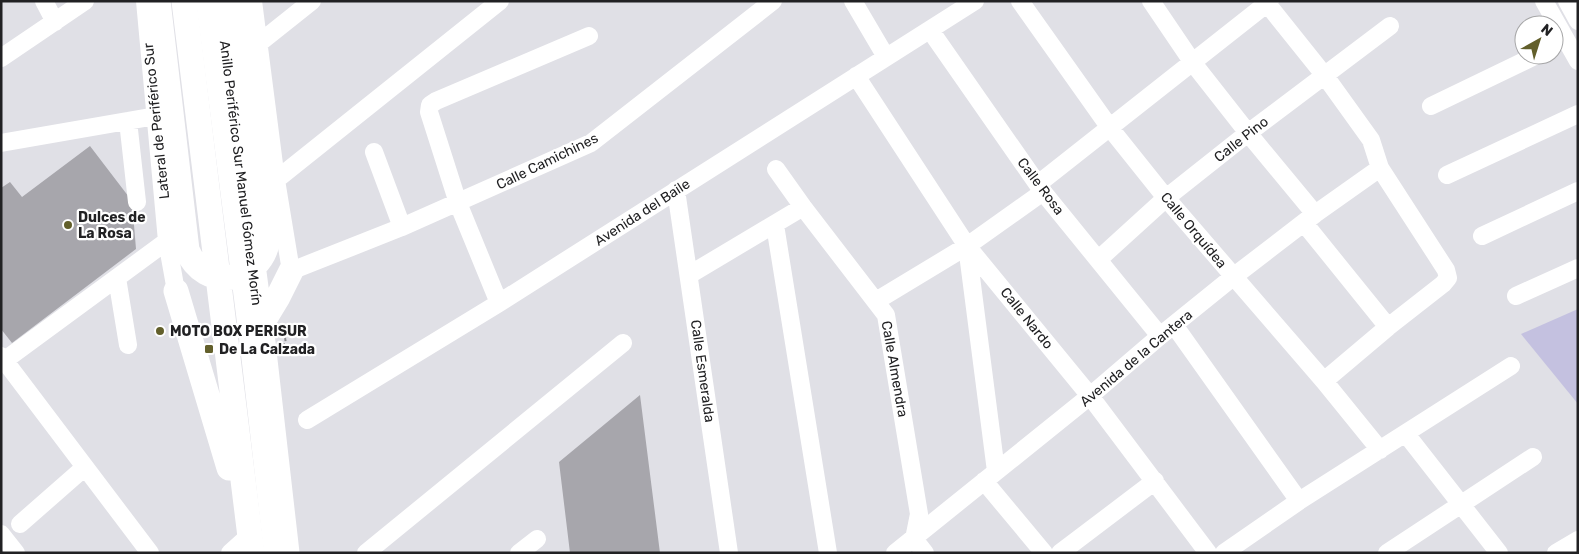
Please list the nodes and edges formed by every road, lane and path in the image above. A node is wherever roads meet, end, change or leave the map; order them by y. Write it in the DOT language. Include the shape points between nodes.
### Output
graph roads {
  1 [pos="44,1"];
  2 [pos="85,1"];
  3 [pos="145,1"];
  4 [pos="158,1"];
  5 [pos="184,1"];
  6 [pos="195,1"];
  7 [pos="205,1"];
  8 [pos="218,1"];
  9 [pos="236,1"];
  10 [pos="253,1"];
  11 [pos="312,1"];
  12 [pos="500,1"];
  13 [pos="773,1"];
  14 [pos="853,1"];
  15 [pos="975,1"];
  16 [pos="1020,1"];
  17 [pos="1151,1"];
  18 [pos="1544,1"];
  19 [pos="1567,1"];
  20 [pos="1268,2"];
  21 [pos="1549,15"];
  22 [pos="1578,21"];
  23 [pos="54,22"];
  24 [pos="1390,26"];
  25 [pos="930,30"];
  26 [pos="589,36"];
  27 [pos="258,44"];
  28 [pos="1564,48"];
  29 [pos="886,57"];
  30 [pos="1,58"];
  31 [pos="1578,61"];
  32 [pos="1193,63"];
  33 [pos="1516,65"];
  34 [pos="856,76"];
  35 [pos="1325,76"];
  36 [pos="1431,106"];
  37 [pos="1578,114"];
  38 [pos="156,116"];
  39 [pos="128,121"];
  40 [pos="1110,128"];
  41 [pos="1248,133"];
  42 [pos="1,143"];
  43 [pos="374,152"];
  44 [pos="1380,168"];
  45 [pos="776,169"];
  46 [pos="1447,176"];
  47 [pos="268,183"];
  48 [pos="1040,188"];
  49 [pos="676,190"];
  50 [pos="1578,191"];
  51 [pos="1166,198"];
  52 [pos="137,202"];
  53 [pos="458,203"];
  54 [pos="803,207"];
  55 [pos="1310,218"];
  56 [pos="775,225"];
  57 [pos="402,227"];
  58 [pos="1482,236"];
  59 [pos="167,241"];
  60 [pos="967,246"];
  61 [pos="1099,259"];
  62 [pos="1578,268"];
  63 [pos="291,271"];
  64 [pos="688,275"];
  65 [pos="1233,277"];
  66 [pos="116,278"];
  67 [pos="176,291"];
  68 [pos="1516,296"];
  69 [pos="876,302"];
  70 [pos="499,303"];
  71 [pos="261,325"];
  72 [pos="1388,326"];
  73 [pos="1167,331"];
  74 [pos="622,344"];
  75 [pos="128,345"];
  76 [pos="2,360"];
  77 [pos="1511,366"];
  78 [pos="1324,381"];
  79 [pos="1090,396"];
  80 [pos="307,420"];
  81 [pos="1406,434"];
  82 [pos="1380,450"];
  83 [pos="1532,457"];
  84 [pos="85,467"];
  85 [pos="990,476"];
  86 [pos="1155,482"];
  87 [pos="1299,501"];
  88 [pos="1460,504"];
  89 [pos="20,524"];
  90 [pos="1,534"];
  91 [pos="537,539"];
  92 [pos="914,539"];
  93 [pos="1578,540"];
  94 [pos="255,547"];
  95 [pos="16,553"];
  96 [pos="150,553"];
  97 [pos="230,553"];
  98 [pos="273,553"];
  99 [pos="288,553"];
  100 [pos="366,553"];
  101 [pos="519,553"];
  102 [pos="729,553"];
  103 [pos="828,553"];
  104 [pos="895,553"];
  105 [pos="925,553"];
  106 [pos="1044,553"];
  107 [pos="1060,553"];
  108 [pos="1208,553"];
  109 [pos="1224,553"];
  110 [pos="1387,553"];
  111 [pos="1499,553"];
  112 [pos="1556,553"];
  1 -- 23 [label="street"];
  2 -- 23 [label="street"];
  3 -- 38 [label="street, Lateral de Periférico Sur"];
  4 -- 47 [label="highway" via="187,250 204,271 217,277 238,276 256,265 268,240"];
  5 -- 94 [label="highway"];
  6 -- 94 [label="street"];
  7 -- 98 [label="street"];
  8 -- 71 [label="highway, Anillo Periférico Sur Manuel Gómez Morín"];
  9 -- 47 [label="highway"];
  10 -- 27 [label="street"];
  11 -- 27 [label="street"];
  12 -- 47 [label="street"];
  13 -- 53 [label="street, Calle Camichines" via="591,143"];
  14 -- 29 [label="street"];
  15 -- 25 [label="street, Avenida del Baile"];
  16 -- 40 [label="street, Calle Orquídea"];
  17 -- 32 [label="street"];
  18 -- 21 [label="street"];
  19 -- 22 [label="street"];
  20 -- 32 [label="street"];
  20 -- 35 [label="street"];
  23 -- 30 [label="street"];
  24 -- 35 [label="street, Calle Pino"];
  25 -- 29 [label="street, Avenida del Baile"];
  25 -- 48 [label="street, Calle Rosa"];
  26 -- 53 [label="street" via="430,105 429,112"];
  27 -- 47 [label="street"];
  28 -- 31 [label="street"];
  29 -- 34 [label="street, Avenida del Baile"];
  32 -- 40 [label="street"];
  32 -- 41 [label="street"];
  33 -- 36 [label="street"];
  34 -- 49 [label="street, Avenida del Baile"];
  34 -- 60 [label="street, Calle Nardo"];
  35 -- 41 [label="street, Calle Pino"];
  35 -- 44 [label="street" via="1371,140"];
  37 -- 46 [label="street"];
  38 -- 39 [label="street"];
  38 -- 59 [label="street, Lateral de Periférico Sur"];
  39 -- 42 [label="street"];
  39 -- 52 [label="street"];
  40 -- 48 [label="street"];
  40 -- 51 [label="street, Calle Orquídea"];
  41 -- 51 [label="street, Calle Pino"];
  41 -- 55 [label="street"];
  43 -- 57 [label="street"];
  44 -- 55 [label="street, Avenida de la Cantera"];
  44 -- 72 [label="street" via="1446,270 1448,278"];
  45 -- 54 [label="street, Calle Almendra"];
  47 -- 63 [label="street"];
  48 -- 60 [label="street"];
  48 -- 61 [label="street, Calle Rosa"];
  49 -- 64 [label="street, Calle Esmeralda"];
  49 -- 70 [label="street, Avenida del Baile"];
  50 -- 58 [label="street"];
  51 -- 61 [label="street, Calle Pino"];
  51 -- 65 [label="street, Calle Orquídea"];
  53 -- 57 [label="street, Calle Camichines"];
  53 -- 70 [label="street"];
  54 -- 56 [label="street"];
  54 -- 69 [label="street, Calle Almendra"];
  55 -- 65 [label="street, Avenida de la Cantera"];
  55 -- 72 [label="street"];
  56 -- 64 [label="street"];
  56 -- 103 [label="street"];
  57 -- 63 [label="street, Calle Camichines"];
  59 -- 66 [label="street"];
  59 -- 67 [label="street, Lateral de Periférico Sur"];
  60 -- 69 [label="street"];
  60 -- 79 [label="street, Calle Nardo"];
  60 -- 85 [label="street"];
  61 -- 73 [label="street, Calle Rosa"];
  62 -- 68 [label="street"];
  63 -- 71 [label="highway"];
  64 -- 102 [label="street, Calle Esmeralda"];
  65 -- 73 [label="street, Avenida de la Cantera"];
  65 -- 78 [label="street, Calle Orquídea"];
  66 -- 75 [label="street"];
  66 -- 76 [label="street"];
  67 -- 94 [label="highway"];
  69 -- 92 [label="street, Calle Almendra" via="886,316 919,514"];
  70 -- 80 [label="street, Avenida del Baile"];
  71 -- 99 [label="highway, Anillo Periférico Sur Manuel Gómez Morín"];
  72 -- 78 [label="street"];
  73 -- 79 [label="street, Avenida de la Cantera"];
  73 -- 87 [label="street, Calle Rosa"];
  74 -- 100 [label="street"];
  76 -- 84 [label="street"];
  77 -- 81 [label="street"];
  78 -- 82 [label="street, Calle Orquídea"];
  79 -- 85 [label="street, Avenida de la Cantera"];
  79 -- 86 [label="street, Calle Nardo"];
  81 -- 82 [label="street"];
  81 -- 88 [label="street"];
  82 -- 87 [label="street"];
  83 -- 88 [label="street"];
  84 -- 89 [label="street"];
  84 -- 96 [label="street"];
  85 -- 92 [label="street, Avenida de la Cantera"];
  85 -- 106 [label="street"];
  86 -- 107 [label="street"];
  86 -- 108 [label="street, Calle Nardo"];
  87 -- 109 [label="street"];
  88 -- 110 [label="street"];
  88 -- 111 [label="street"];
  90 -- 95 [label="street"];
  91 -- 101 [label="street"];
  92 -- 104 [label="street, Avenida de la Cantera"];
  92 -- 105 [label="street"];
  93 -- 112 [label="street"];
  94 -- 97 [label="street"];
}
